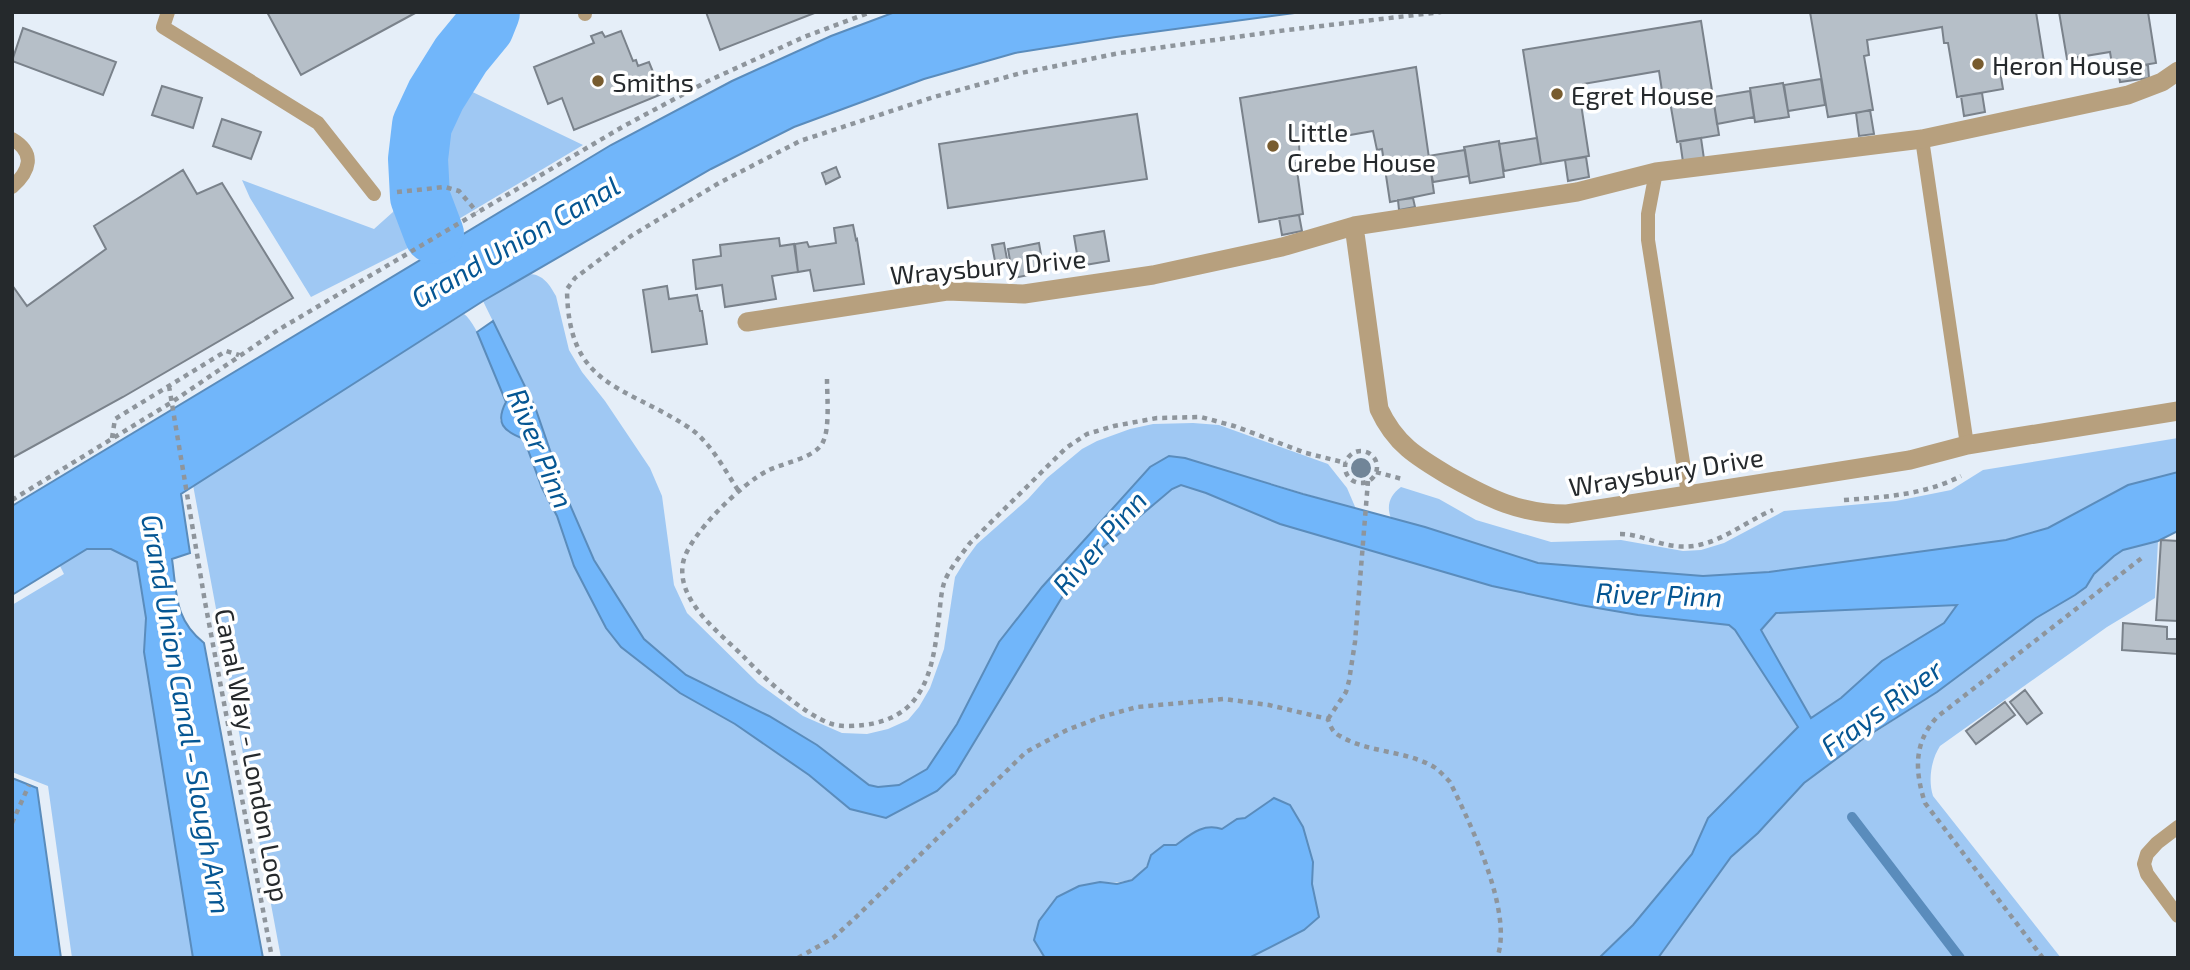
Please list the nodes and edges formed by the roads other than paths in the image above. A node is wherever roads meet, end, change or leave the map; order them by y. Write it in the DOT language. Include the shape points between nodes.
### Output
graph roads {
  1 [pos="168,12"];
  2 [pos="2178,71"];
  3 [pos="12,139"];
  4 [pos="1922,139"];
  5 [pos="1656,172"];
  6 [pos="12,187"];
  7 [pos="374,194"];
  8 [pos="1354,226"];
  9 [pos="747,323"];
  10 [pos="2178,411"];
  11 [pos="1967,445"];
  12 [pos="1688,494"];
  13 [pos="2178,827"];
  14 [pos="2178,916"];
  1 -- 7 [label="lane" via="163,27 318,123"];
  2 -- 4 [label="street, Wraysbury Drive" via="2128,95"];
  3 -- 6 [label="lane" via="23,145 29,165"];
  4 -- 5 [label="street, Wraysbury Drive"];
  4 -- 11 [label="lane"];
  5 -- 8 [label="street, Wraysbury Drive" via="1577,192"];
  5 -- 12 [label="lane" via="1648,240"];
  8 -- 9 [label="street, Wraysbury Drive" via="1153,275 1024,294 947,291"];
  8 -- 12 [label="street, Wraysbury Drive" via="1379,409 1391,432 1409,451 1493,500 1548,514"];
  10 -- 11 [label="street, Wraysbury Drive"];
  11 -- 12 [label="street, Wraysbury Drive" via="1910,460"];
  13 -- 14 [label="lane" via="2157,843 2144,864"];
}
